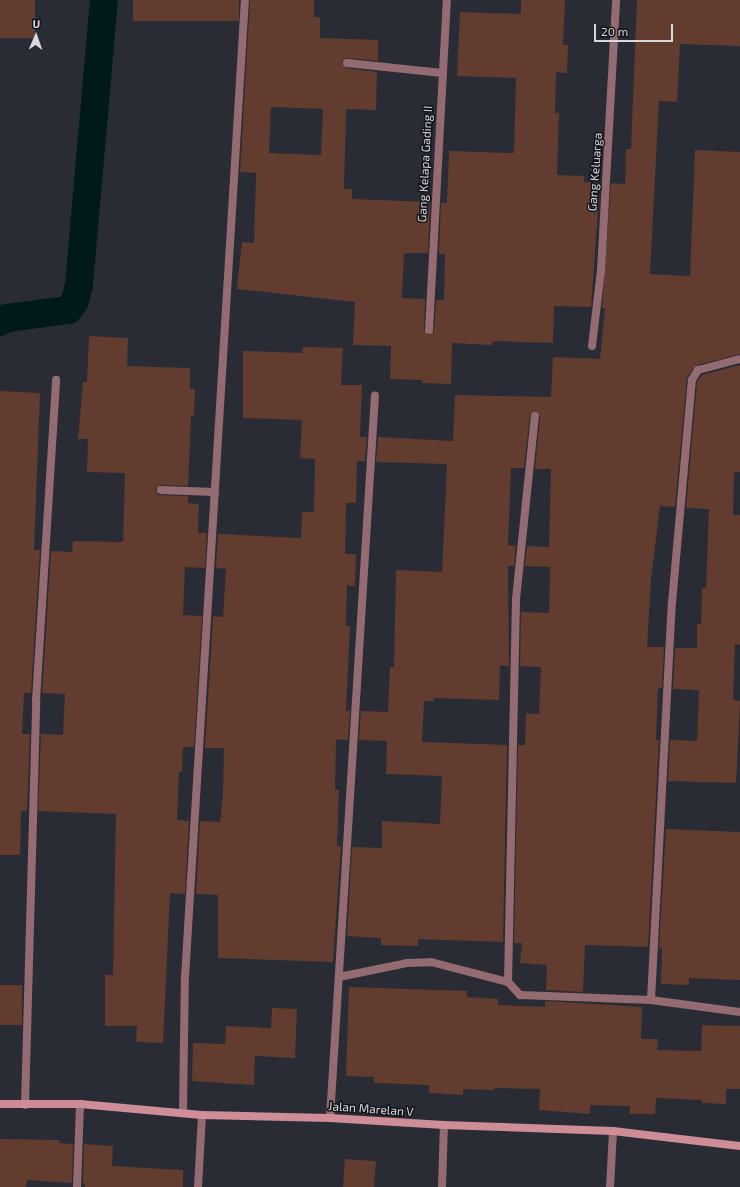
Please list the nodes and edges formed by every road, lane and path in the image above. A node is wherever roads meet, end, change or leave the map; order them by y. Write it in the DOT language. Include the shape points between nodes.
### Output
graph roads {
  1 [pos="245,0"];
  2 [pos="447,0"];
  3 [pos="616,0"];
  4 [pos="347,63"];
  5 [pos="442,73"];
  6 [pos="429,330"];
  7 [pos="592,346"];
  8 [pos="740,360"];
  9 [pos="56,380"];
  10 [pos="375,395"];
  11 [pos="535,416"];
  12 [pos="161,490"];
  13 [pos="215,492"];
  14 [pos="339,977"];
  15 [pos="508,982"];
  16 [pos="651,1000"];
  17 [pos="740,1012"];
  18 [pos="0,1104"];
  19 [pos="80,1104"];
  20 [pos="25,1105"];
  21 [pos="183,1112"];
  22 [pos="202,1115"];
  23 [pos="330,1118"];
  24 [pos="444,1126"];
  25 [pos="613,1130"];
  26 [pos="740,1146"];
  27 [pos="77,1187"];
  28 [pos="198,1187"];
  29 [pos="442,1187"];
  30 [pos="610,1187"];
  1 -- 13 [label="street"];
  2 -- 5 [label="street, Gang Kelapa Gading II"];
  3 -- 7 [label="street, Gang Keluarga" via="601,271"];
  4 -- 5 [label="street"];
  5 -- 6 [label="street, Gang Kelapa Gading II"];
  8 -- 16 [label="street" via="698,370 692,380 672,603"];
  9 -- 20 [label="street" via="36,700"];
  10 -- 14 [label="street"];
  11 -- 15 [label="street" via="516,599"];
  12 -- 13 [label="street"];
  13 -- 21 [label="street" via="185,977"];
  14 -- 15 [label="street" via="407,963 431,962"];
  14 -- 23 [label="street"];
  15 -- 16 [label="street" via="520,995"];
  16 -- 17 [label="street"];
  18 -- 20 [label="street, Jalan Marelan V"];
  19 -- 20 [label="street, Jalan Marelan V"];
  19 -- 21 [label="street, Jalan Marelan V"];
  19 -- 27 [label="street"];
  21 -- 22 [label="street, Jalan Marelan V"];
  22 -- 23 [label="street, Jalan Marelan V"];
  22 -- 28 [label="street"];
  23 -- 24 [label="street, Jalan Marelan V"];
  24 -- 25 [label="street, Jalan Marelan V"];
  24 -- 29 [label="street"];
  25 -- 26 [label="street, Jalan Marelan V"];
  25 -- 30 [label="street"];
}
